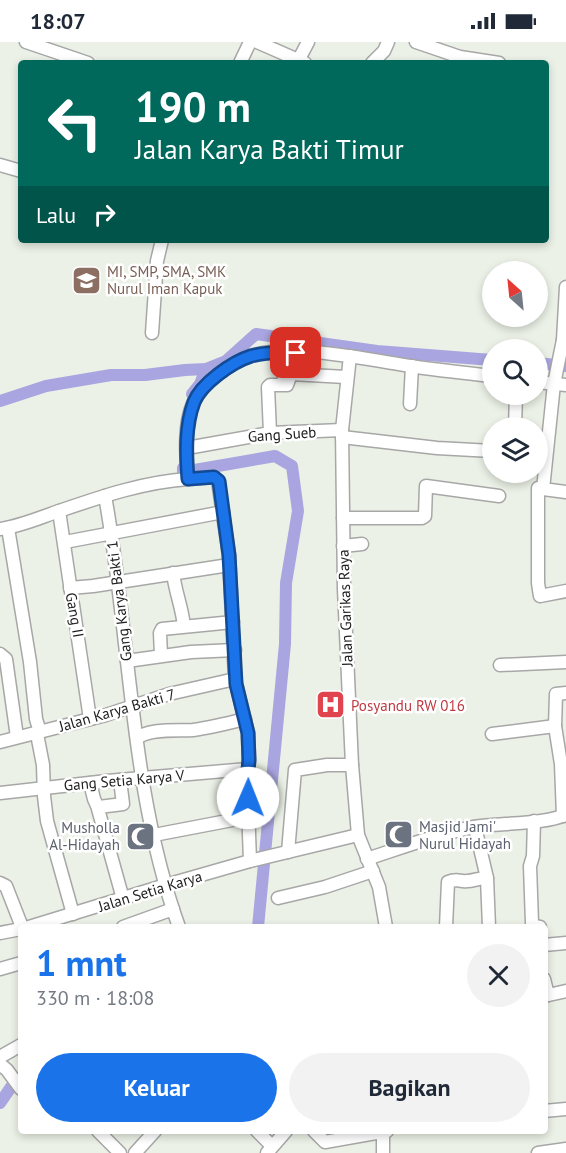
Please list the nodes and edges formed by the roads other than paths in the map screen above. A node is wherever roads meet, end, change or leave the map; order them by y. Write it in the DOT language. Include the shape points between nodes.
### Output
graph roads {
  1 [pos="26,42"];
  2 [pos="250,42"];
  3 [pos="257,42"];
  4 [pos="308,42"];
  5 [pos="416,42"];
  6 [pos="384,43"];
  7 [pos="56,46"];
  8 [pos="82,60"];
  9 [pos="241,60"];
  10 [pos="296,60"];
  11 [pos="301,60"];
  12 [pos="374,60"];
  13 [pos="480,60"];
  14 [pos="0,165"];
  15 [pos="18,170"];
  16 [pos="161,243"];
  17 [pos="566,286"];
  18 [pos="152,333"];
  19 [pos="563,343"];
  20 [pos="283,352"];
  21 [pos="350,356"];
  22 [pos="412,366"];
  23 [pos="482,375"];
  24 [pos="346,376"];
  25 [pos="559,381"];
  26 [pos="284,385"];
  27 [pos="410,404"];
  28 [pos="548,424"];
  29 [pos="270,433"];
  30 [pos="342,433"];
  31 [pos="187,448"];
  32 [pos="482,450"];
  33 [pos="187,473"];
  34 [pos="543,483"];
  35 [pos="538,488"];
  36 [pos="566,492"];
  37 [pos="105,496"];
  38 [pos="499,496"];
  39 [pos="59,511"];
  40 [pos="223,512"];
  41 [pos="343,518"];
  42 [pos="4,528"];
  43 [pos="112,534"];
  44 [pos="65,542"];
  45 [pos="362,544"];
  46 [pos="343,546"];
  47 [pos="230,565"];
  48 [pos="173,573"];
  49 [pos="119,582"];
  50 [pos="70,588"];
  51 [pos="566,591"];
  52 [pos="233,622"];
  53 [pos="184,626"];
  54 [pos="235,650"];
  55 [pos="0,654"];
  56 [pos="161,655"];
  57 [pos="127,661"];
  58 [pos="566,662"];
  59 [pos="500,665"];
  60 [pos="236,679"];
  61 [pos="561,694"];
  62 [pos="131,707"];
  63 [pos="90,719"];
  64 [pos="245,719"];
  65 [pos="555,726"];
  66 [pos="39,733"];
  67 [pos="492,734"];
  68 [pos="17,737"];
  69 [pos="137,739"];
  70 [pos="0,742"];
  71 [pos="563,764"];
  72 [pos="352,765"];
  73 [pos="248,769"];
  74 [pos="143,778"];
  75 [pos="120,780"];
  76 [pos="90,783"];
  77 [pos="44,787"];
  78 [pos="0,793"];
  79 [pos="98,808"];
  80 [pos="565,815"];
  81 [pos="248,817"];
  82 [pos="534,821"];
  83 [pos="475,827"];
  84 [pos="154,835"];
  85 [pos="358,835"];
  86 [pos="288,852"];
  87 [pos="367,859"];
  88 [pos="251,861"];
  89 [pos="373,871"];
  90 [pos="487,878"];
  91 [pos="0,883"];
  92 [pos="166,885"];
  93 [pos="278,898"];
  94 [pos="123,899"];
  95 [pos="172,909"];
  96 [pos="73,914"];
  97 [pos="20,924"];
  98 [pos="39,924"];
  99 [pos="131,924"];
  100 [pos="178,924"];
  101 [pos="386,924"];
  102 [pos="446,924"];
  103 [pos="489,924"];
  104 [pos="533,924"];
  105 [pos="18,929"];
  106 [pos="0,933"];
  107 [pos="566,943"];
  108 [pos="548,945"];
  109 [pos="18,968"];
  110 [pos="0,969"];
  111 [pos="566,991"];
  112 [pos="548,996"];
  113 [pos="18,1047"];
  114 [pos="0,1057"];
  115 [pos="0,1064"];
  116 [pos="18,1085"];
  117 [pos="566,1109"];
  118 [pos="548,1111"];
  119 [pos="101,1134"];
  120 [pos="152,1134"];
  121 [pos="258,1134"];
  122 [pos="283,1134"];
  123 [pos="317,1134"];
  124 [pos="366,1134"];
  125 [pos="382,1134"];
  126 [pos="566,1149"];
  127 [pos="269,1150"];
  128 [pos="120,1153"];
  129 [pos="135,1153"];
  130 [pos="383,1153"];
  131 [pos="538,1153"];
  1 -- 7 [label="street"];
  2 -- 9 [label="street"];
  3 -- 10 [label="street"];
  4 -- 11 [label="street"];
  5 -- 13 [label="street"];
  6 -- 12 [label="street"];
  7 -- 8 [label="street"];
  14 -- 15 [label="street"];
  16 -- 18 [label="street"];
  17 -- 19 [label="street"];
  19 -- 25 [label="street"];
  20 -- 21 [label="street"];
  20 -- 26 [label="street"];
  20 -- 31 [label="street" via="249,357 210,381 195,399 187,428"];
  21 -- 22 [label="street"];
  21 -- 24 [label="street, Jalan Garikas Raya"];
  22 -- 23 [label="street"];
  22 -- 27 [label="street"];
  24 -- 26 [label="street" via="291,374"];
  24 -- 30 [label="street, Jalan Garikas Raya"];
  25 -- 28 [label="street"];
  26 -- 29 [label="street" via="268,387"];
  29 -- 30 [label="street, Gang Sueb"];
  29 -- 31 [label="street, Gang Sueb"];
  30 -- 32 [label="street, Gang Sueb" via="437,448"];
  30 -- 41 [label="street, Jalan Garikas Raya"];
  31 -- 33 [label="street"];
  33 -- 37 [label="street"];
  33 -- 40 [label="street" via="219,481"];
  34 -- 36 [label="street" via="543,489"];
  35 -- 51 [label="street" via="540,596"];
  37 -- 39 [label="street"];
  37 -- 43 [label="street, Gang Karya Bakti 1"];
  38 -- 41 [label="street" via="426,486 422,518"];
  39 -- 42 [label="street"];
  39 -- 44 [label="street, Gang II"];
  40 -- 43 [label="street"];
  40 -- 47 [label="street"];
  41 -- 46 [label="street, Jalan Garikas Raya"];
  42 -- 66 [label="street" via="30,662"];
  43 -- 44 [label="street"];
  43 -- 49 [label="street, Gang Karya Bakti 1"];
  44 -- 50 [label="street, Gang II"];
  45 -- 46 [label="street"];
  46 -- 72 [label="street, Jalan Garikas Raya"];
  47 -- 48 [label="street"];
  47 -- 52 [label="street"];
  48 -- 49 [label="street"];
  48 -- 53 [label="street"];
  49 -- 50 [label="street"];
  49 -- 57 [label="street, Gang Karya Bakti 1"];
  50 -- 63 [label="street, Gang II"];
  52 -- 53 [label="street"];
  52 -- 54 [label="street"];
  53 -- 56 [label="street" via="161,630"];
  54 -- 56 [label="street"];
  54 -- 60 [label="street"];
  55 -- 68 [label="street" via="6,659"];
  56 -- 57 [label="street"];
  57 -- 62 [label="street, Gang Karya Bakti 1"];
  58 -- 59 [label="street"];
  60 -- 62 [label="street, Jalan Karya Bakti 7"];
  60 -- 64 [label="street"];
  61 -- 65 [label="street"];
  62 -- 63 [label="street, Jalan Karya Bakti 7"];
  62 -- 69 [label="street, Gang Karya Bakti 1"];
  63 -- 66 [label="street, Jalan Karya Bakti 7"];
  64 -- 69 [label="street" via="192,730 150,733"];
  64 -- 73 [label="street"];
  65 -- 67 [label="street"];
  65 -- 71 [label="street"];
  66 -- 68 [label="street, Jalan Karya Bakti 7"];
  66 -- 77 [label="street"];
  68 -- 70 [label="street, Jalan Karya Bakti 7"];
  69 -- 74 [label="street, Gang Karya Bakti 1"];
  71 -- 80 [label="street"];
  72 -- 85 [label="street, Jalan Garikas Raya"];
  72 -- 86 [label="street" via="295,770"];
  73 -- 74 [label="street, Gang Setia Karya V"];
  73 -- 81 [label="street"];
  74 -- 75 [label="street, Gang Setia Karya V"];
  74 -- 84 [label="street, Gang Karya Bakti 1"];
  75 -- 76 [label="street, Gang Setia Karya V"];
  75 -- 79 [label="street" via="123,804"];
  76 -- 77 [label="street, Gang Setia Karya V"];
  76 -- 79 [label="street"];
  77 -- 78 [label="street, Gang Setia Karya V"];
  77 -- 96 [label="street" via="47,821"];
  79 -- 94 [label="street"];
  80 -- 82 [label="street"];
  81 -- 84 [label="street"];
  81 -- 88 [label="street"];
  82 -- 83 [label="street"];
  82 -- 104 [label="street" via="530,866"];
  83 -- 87 [label="street"];
  83 -- 90 [label="street"];
  84 -- 92 [label="street, Gang Karya Bakti 1"];
  85 -- 86 [label="street, Jalan Setia Karya"];
  85 -- 87 [label="street, Jalan Garikas Raya"];
  86 -- 88 [label="street, Jalan Setia Karya"];
  87 -- 89 [label="street, Jalan Garikas Raya"];
  88 -- 92 [label="street, Jalan Setia Karya"];
  89 -- 93 [label="street"];
  89 -- 101 [label="street, Jalan Garikas Raya" via="380,887"];
  90 -- 102 [label="street" via="447,883"];
  90 -- 103 [label="street"];
  91 -- 97 [label="street" via="6,886"];
  92 -- 94 [label="street, Jalan Setia Karya"];
  92 -- 95 [label="street, Gang Karya Bakti 1"];
  94 -- 96 [label="street, Jalan Setia Karya"];
  95 -- 99 [label="street"];
  95 -- 100 [label="street, Gang Karya Bakti 1"];
  96 -- 98 [label="street, Jalan Setia Karya"];
  105 -- 106 [label="street"];
  107 -- 108 [label="street"];
  109 -- 110 [label="street"];
  111 -- 112 [label="street"];
  113 -- 114 [label="street"];
  115 -- 116 [label="street"];
  117 -- 118 [label="street"];
  119 -- 128 [label="street"];
  120 -- 129 [label="street"];
  121 -- 127 [label="street"];
  122 -- 127 [label="street"];
  123 -- 124 [label="street" via="325,1142"];
  125 -- 130 [label="street"];
  126 -- 131 [label="street"];
}
